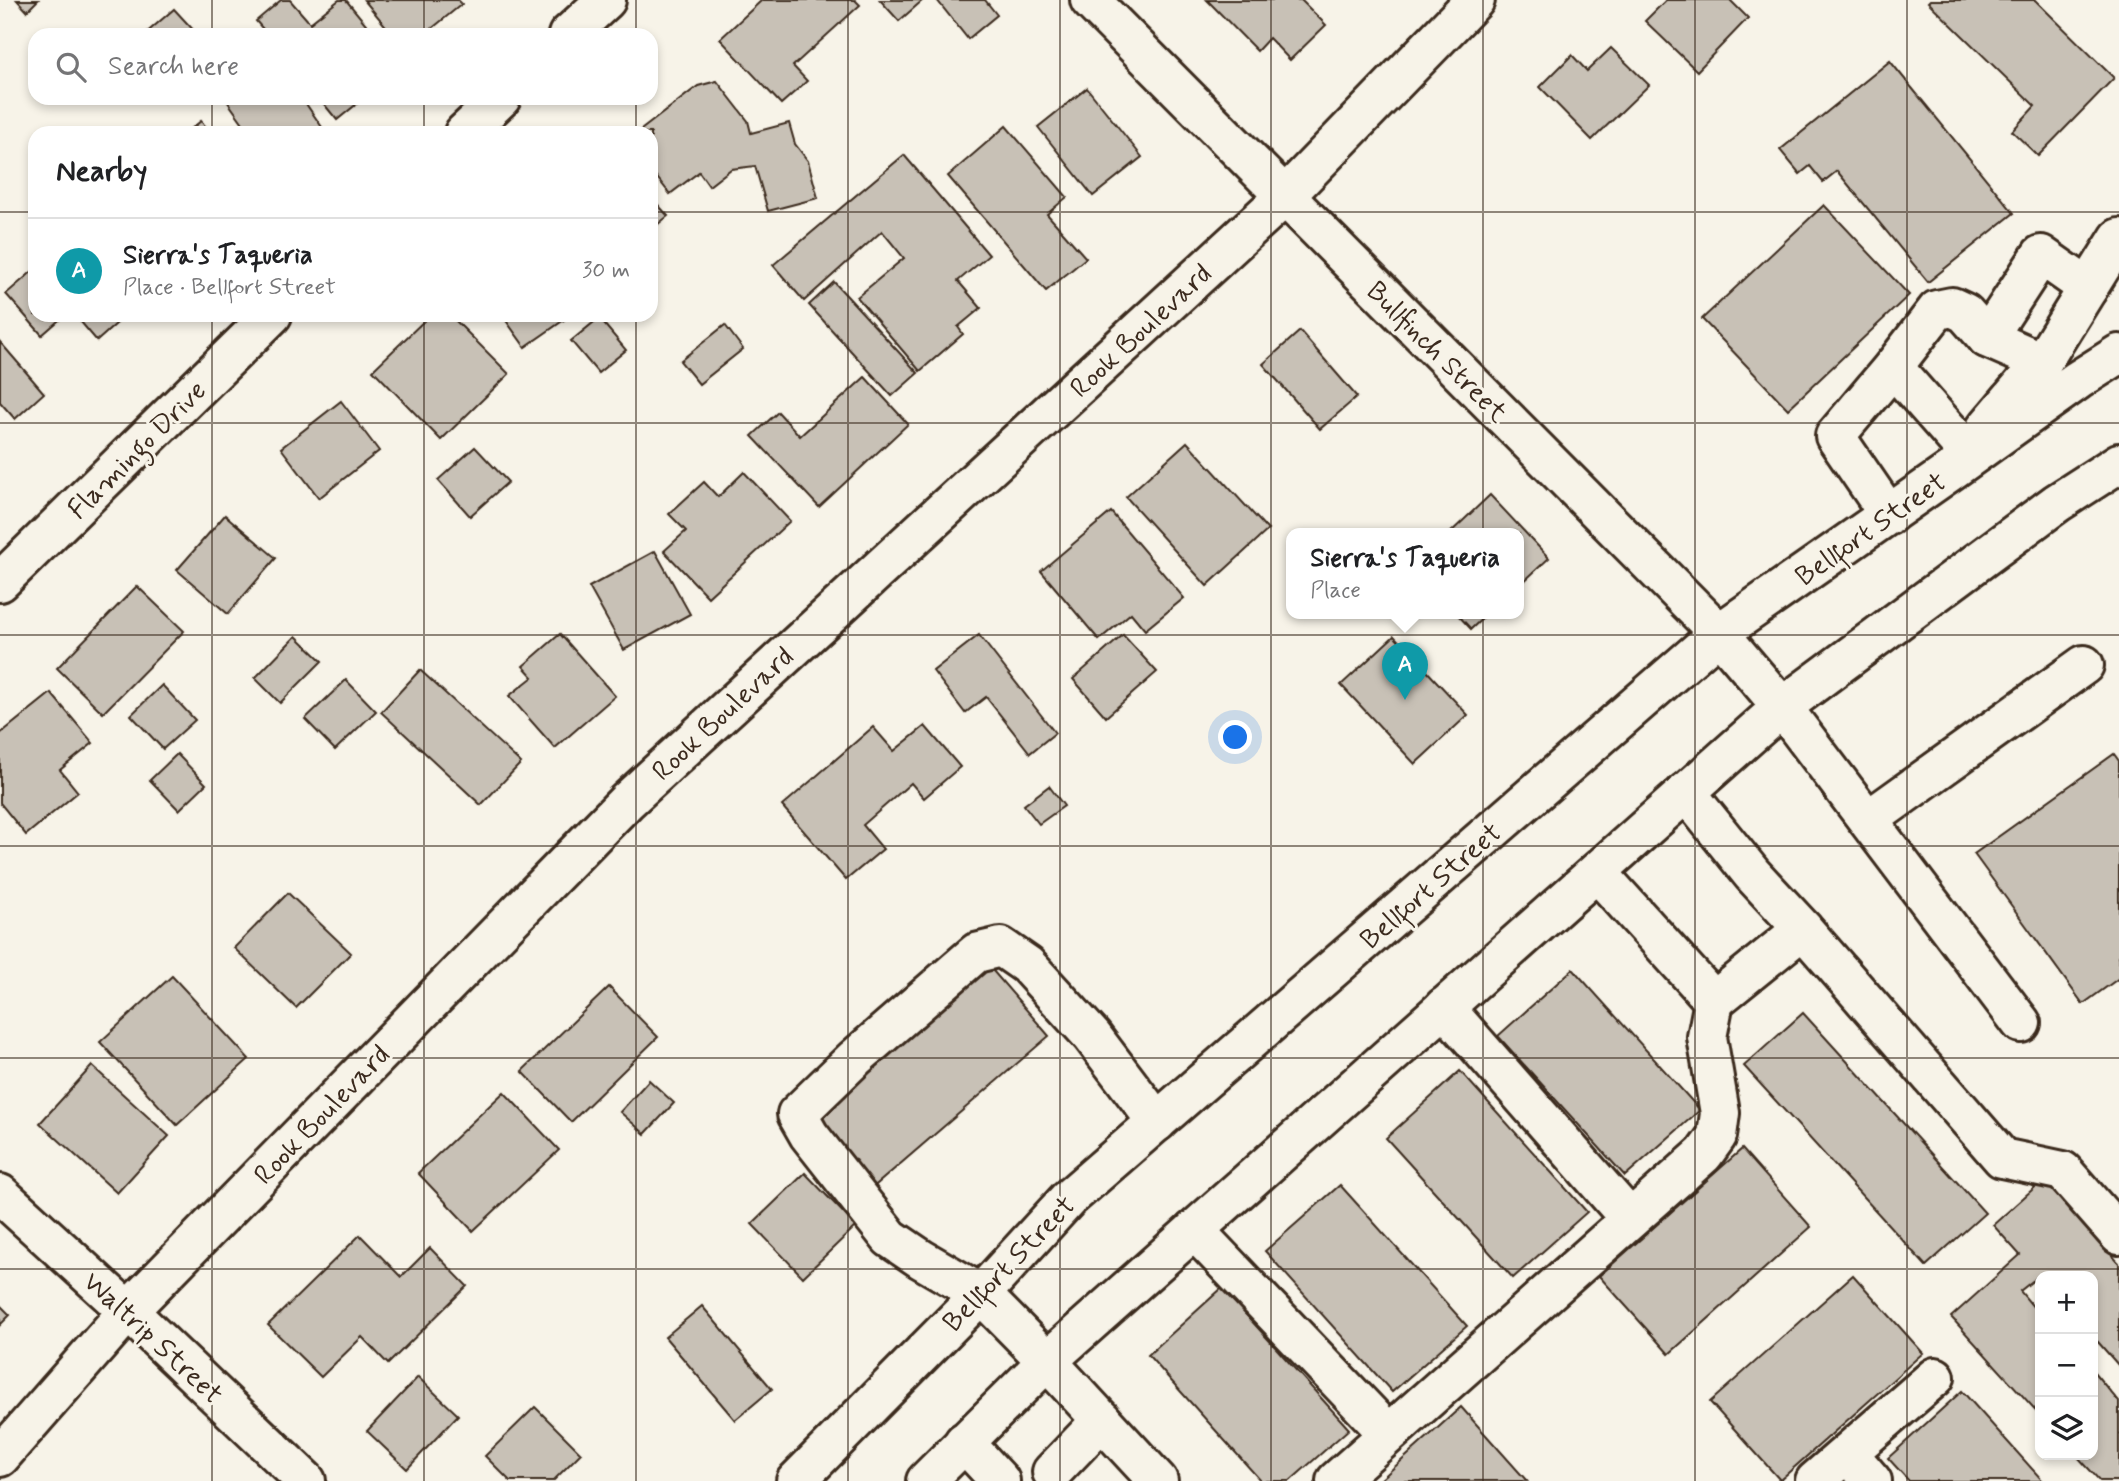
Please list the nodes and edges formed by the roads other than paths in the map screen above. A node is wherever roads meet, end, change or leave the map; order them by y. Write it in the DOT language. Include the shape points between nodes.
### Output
graph roads {
  1 [pos="606,0"];
  2 [pos="1090,0"];
  3 [pos="1475,0"];
  4 [pos="576,28"];
  5 [pos="494,105"];
  6 [pos="471,126"];
  7 [pos="1284,197"];
  8 [pos="2119,238"];
  9 [pos="2088,288"];
  10 [pos="265,322"];
  11 [pos="1987,338"];
  12 [pos="2119,354"];
  13 [pos="2042,362"];
  14 [pos="1893,367"];
  15 [pos="1961,460"];
  16 [pos="2119,463"];
  17 [pos="1889,514"];
  18 [pos="0,582"];
  19 [pos="1719,633"];
  20 [pos="2084,665"];
  21 [pos="1782,707"];
  22 [pos="1686,792"];
  23 [pos="1868,820"];
  24 [pos="1597,872"];
  25 [pos="1803,929"];
  26 [pos="1714,1001"];
  27 [pos="1444,1007"];
  28 [pos="2021,1023"];
  29 [pos="1157,1122"];
  30 [pos="0,1194"];
  31 [pos="1630,1219"];
  32 [pos="1194,1230"];
  33 [pos="2119,1235"];
  34 [pos="981,1294"];
  35 [pos="128,1311"];
  36 [pos="1047,1361"];
  37 [pos="1935,1377"];
  38 [pos="1102,1420"];
  39 [pos="1388,1433"];
  40 [pos="964,1443"];
  41 [pos="0,1457"];
  42 [pos="1860,1467"];
  43 [pos="1052,1478"];
  44 [pos="306,1481"];
  45 [pos="796,1481"];
  46 [pos="926,1481"];
  47 [pos="1000,1481"];
  48 [pos="1158,1481"];
  49 [pos="1336,1481"];
  50 [pos="1815,1481"];
  1 -- 4 [label="street"];
  2 -- 7 [label="street, Bullfinch Street"];
  3 -- 7 [label="street, Rook Boulevard"];
  5 -- 6 [label="street"];
  7 -- 19 [label="street, Bullfinch Street"];
  7 -- 35 [label="street, Rook Boulevard" via="627,801"];
  8 -- 9 [label="street"];
  9 -- 11 [label="street" via="2041,255"];
  9 -- 13 [label="street"];
  10 -- 18 [label="street, Flamingo Drive"];
  11 -- 13 [label="street"];
  11 -- 14 [label="street" via="1965,313 1952,307 1937,310"];
  12 -- 15 [label="street, Bellfort Street"];
  13 -- 15 [label="street"];
  14 -- 15 [label="street"];
  14 -- 17 [label="street" via="1835,436"];
  15 -- 17 [label="street, Bellfort Street"];
  16 -- 21 [label="street" via="2057,503"];
  17 -- 19 [label="street, Bellfort Street"];
  19 -- 21 [label="street, Bullfinch Street"];
  19 -- 29 [label="street, Bellfort Street"];
  20 -- 23 [label="street"];
  21 -- 22 [label="street"];
  21 -- 23 [label="street, Bullfinch Street"];
  22 -- 24 [label="street"];
  22 -- 25 [label="street"];
  23 -- 28 [label="street, Bullfinch Street"];
  24 -- 26 [label="street"];
  24 -- 27 [label="street"];
  25 -- 26 [label="street"];
  25 -- 33 [label="street" via="2002,1158 2063,1171"];
  26 -- 31 [label="street" via="1707,1037 1720,1113 1717,1136 1704,1154"];
  27 -- 31 [label="street"];
  27 -- 32 [label="street"];
  29 -- 34 [label="street, Bellfort Street" via="1068,1199"];
  29 -- 34 [label="street" via="1092,1037 1027,965 1001,947 976,953 797,1114 890,1238"];
  30 -- 35 [label="street, Waltrip Street"];
  31 -- 39 [label="street"];
  32 -- 36 [label="street"];
  32 -- 39 [label="street"];
  34 -- 36 [label="street"];
  34 -- 45 [label="street, Bellfort Street"];
  35 -- 41 [label="street, Rook Boulevard"];
  35 -- 44 [label="street, Waltrip Street"];
  36 -- 38 [label="street"];
  36 -- 40 [label="street"];
  37 -- 42 [label="street"];
  38 -- 43 [label="street"];
  38 -- 48 [label="street"];
  39 -- 49 [label="street"];
  40 -- 46 [label="street"];
  40 -- 47 [label="street"];
  42 -- 50 [label="street"];
}
